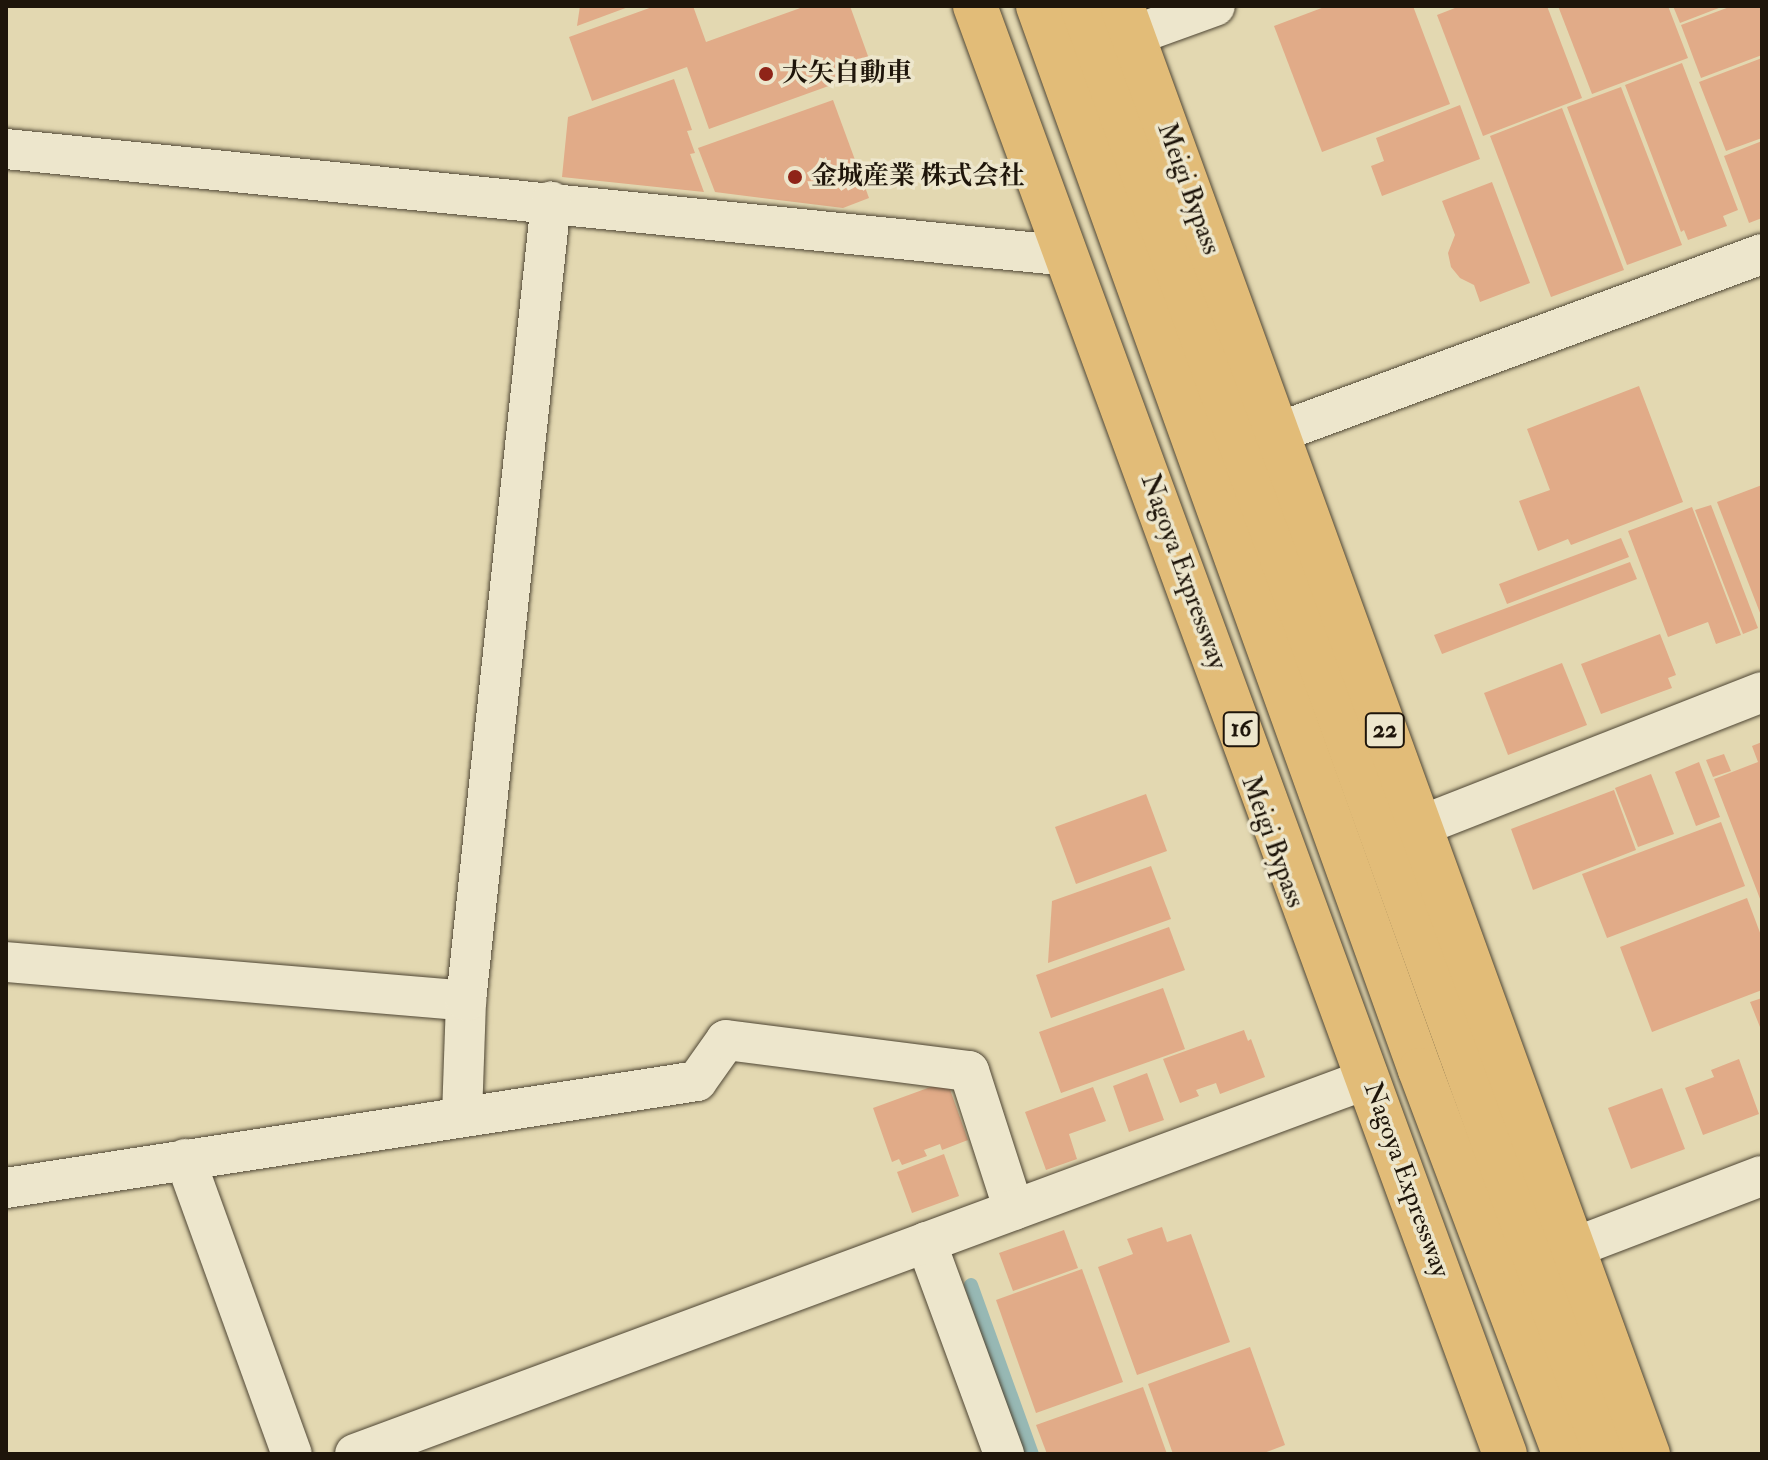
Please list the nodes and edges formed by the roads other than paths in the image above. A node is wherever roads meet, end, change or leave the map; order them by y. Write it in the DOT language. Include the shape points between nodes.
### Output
graph roads {
  1 [pos="966,6"];
  2 [pos="975,6"];
  3 [pos="1082,6"];
  4 [pos="1215,6"];
  5 [pos="1127,21"];
  6 [pos="1043,22"];
  7 [pos="6,149"];
  8 [pos="551,202"];
  9 [pos="1762,254"];
  10 [pos="1058,255"];
  11 [pos="1277,433"];
  12 [pos="1762,692"];
  13 [pos="1420,826"];
  14 [pos="6,962"];
  15 [pos="466,1001"];
  16 [pos="1359,1082"];
  17 [pos="462,1116"];
  18 [pos="185,1159"];
  19 [pos="1762,1176"];
  20 [pos="6,1188"];
  21 [pos="1014,1210"];
  22 [pos="926,1242"];
  23 [pos="1573,1248"];
  24 [pos="292,1454"];
  25 [pos="355,1454"];
  26 [pos="1004,1454"];
  27 [pos="1493,1454"];
  28 [pos="1505,1454"];
  29 [pos="1564,1454"];
  30 [pos="1606,1454"];
  31 [pos="1648,1454"];
  1 -- 10 [label="highway, Meigi Bypass"];
  2 -- 28 [label="highway, Nagoya Expressway / 16"];
  3 -- 30 [label="highway"];
  4 -- 5 [label="street"];
  5 -- 11 [label="highway, Meigi Bypass / 22"];
  6 -- 29 [label="highway"];
  7 -- 8 [label="street"];
  8 -- 10 [label="street"];
  8 -- 15 [label="street"];
  9 -- 11 [label="street"];
  10 -- 16 [label="highway, Meigi Bypass"];
  11 -- 13 [label="highway, Meigi Bypass / 22"];
  12 -- 13 [label="street"];
  13 -- 23 [label="highway, Meigi Bypass / 22"];
  14 -- 15 [label="street"];
  15 -- 17 [label="street"];
  16 -- 21 [label="street"];
  16 -- 27 [label="highway, Meigi Bypass"];
  17 -- 18 [label="street"];
  17 -- 21 [label="street" via="697,1081 726,1040 969,1071"];
  18 -- 20 [label="street"];
  18 -- 24 [label="street"];
  19 -- 23 [label="street"];
  21 -- 22 [label="street"];
  22 -- 25 [label="street"];
  22 -- 26 [label="street"];
  23 -- 31 [label="highway, Meigi Bypass / 22"];
}
